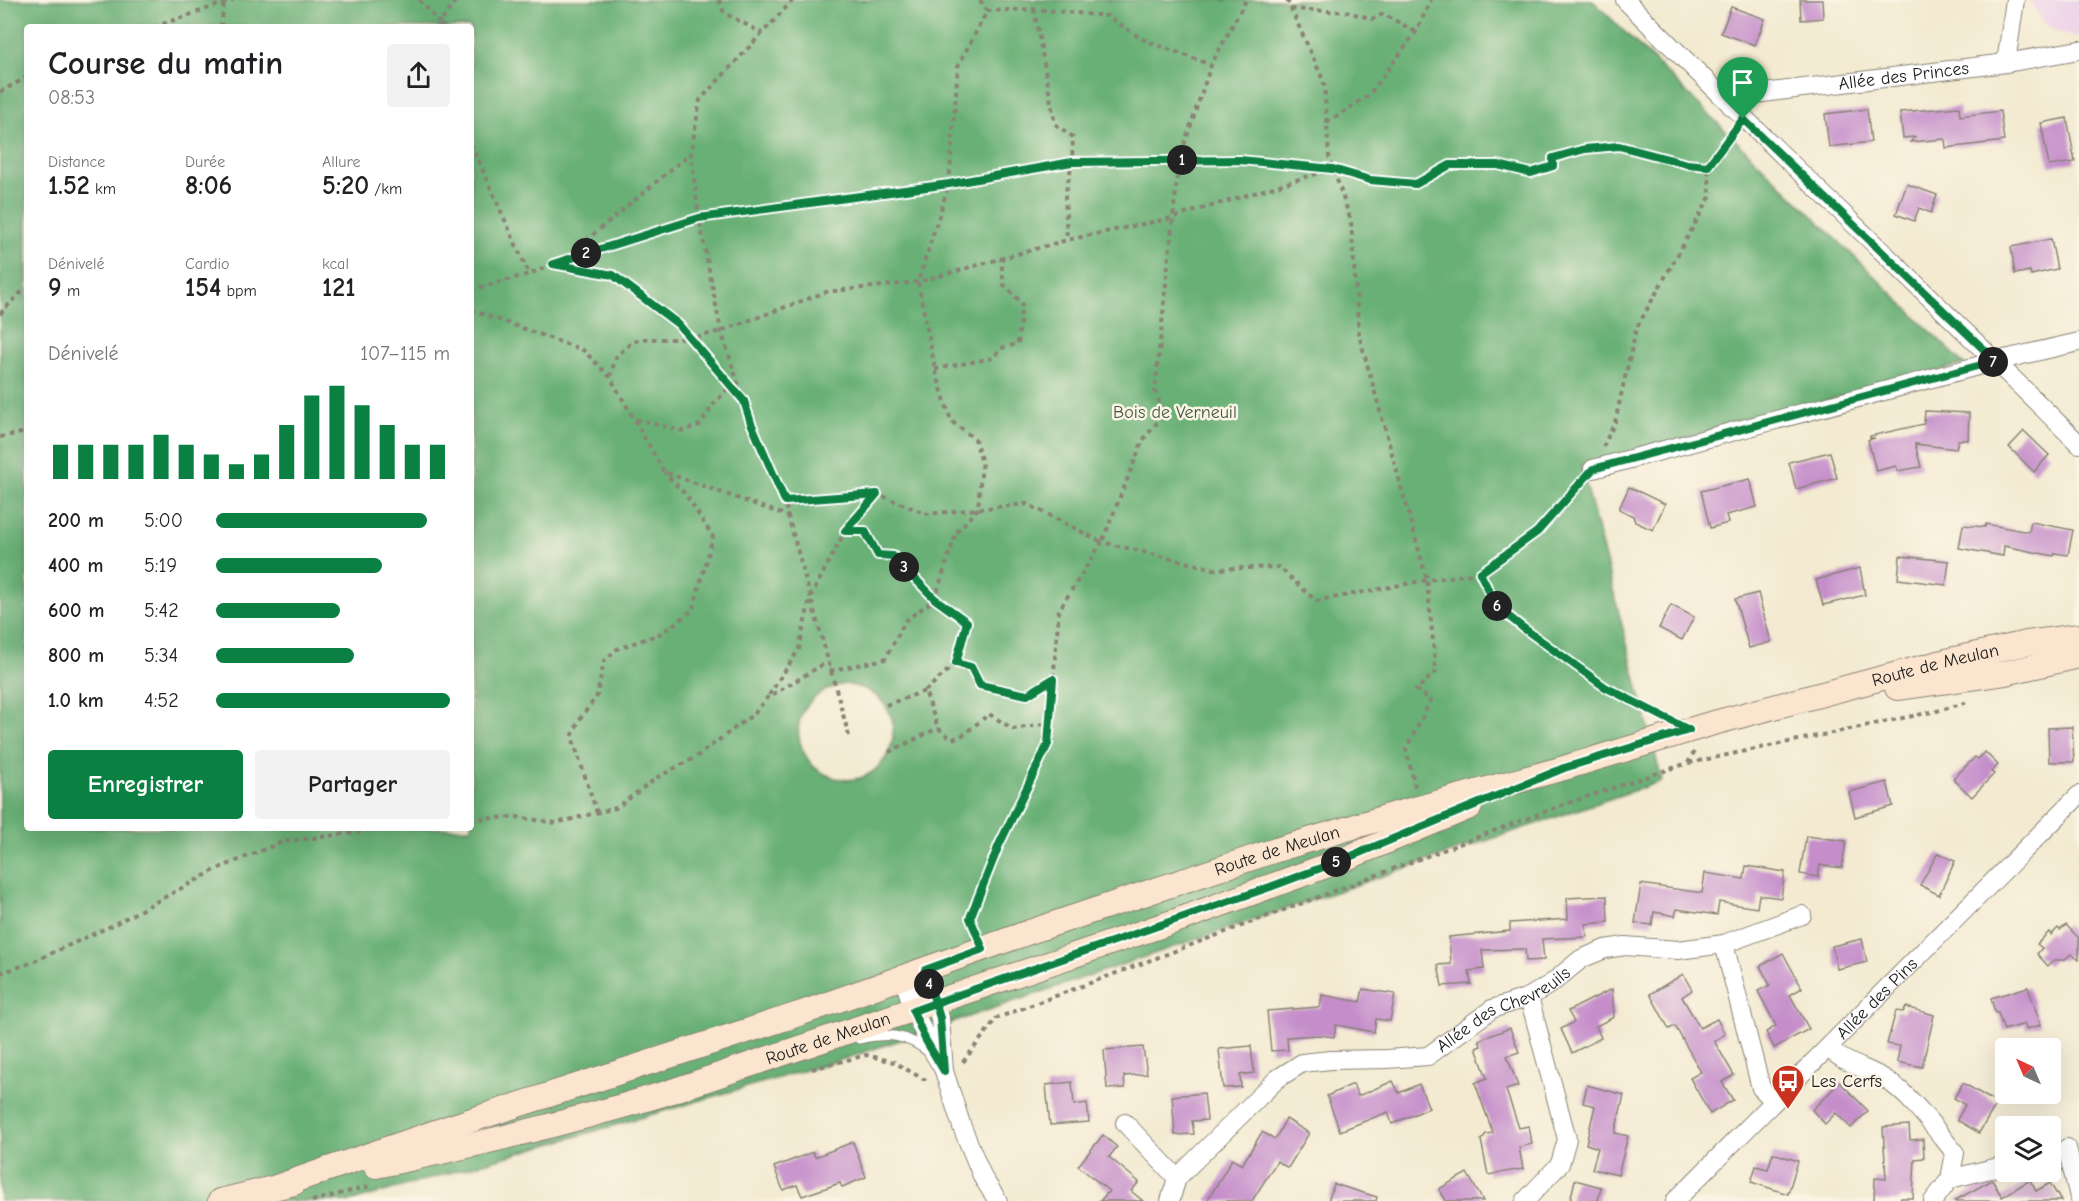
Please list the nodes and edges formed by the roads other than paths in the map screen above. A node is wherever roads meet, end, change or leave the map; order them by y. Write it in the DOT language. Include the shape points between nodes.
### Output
graph roads {
  1 [pos="1625,0"];
  2 [pos="2015,0"];
  3 [pos="2079,50"];
  4 [pos="2006,63"];
  5 [pos="1737,113"];
  6 [pos="2079,342"];
  7 [pos="1996,361"];
  8 [pos="2079,444"];
  9 [pos="1593,469"];
  10 [pos="2079,636"];
  11 [pos="2079,656"];
  12 [pos="1793,703"];
  13 [pos="1564,768"];
  14 [pos="2079,795"];
  15 [pos="1802,915"];
  16 [pos="1724,944"];
  17 [pos="914,973"];
  18 [pos="1529,998"];
  19 [pos="924,1007"];
  20 [pos="1828,1048"];
  21 [pos="786,1053"];
  22 [pos="940,1065"];
  23 [pos="1774,1101"];
  24 [pos="1125,1123"];
  25 [pos="2066,1149"];
  26 [pos="1995,1168"];
  27 [pos="1177,1178"];
  28 [pos="1950,1179"];
  29 [pos="279,1186"];
  30 [pos="2079,1197"];
  31 [pos="220,1201"];
  32 [pos="998,1201"];
  33 [pos="1170,1201"];
  34 [pos="1525,1201"];
  35 [pos="1675,1201"];
  36 [pos="1933,1201"];
  1 -- 5 [label="street"];
  2 -- 4 [label="street"];
  3 -- 4 [label="street, Allée des Princes"];
  4 -- 5 [label="street, Allée des Princes" via="1755,94 1738,100"];
  5 -- 7 [label="street"];
  6 -- 7 [label="street"];
  7 -- 8 [label="street"];
  7 -- 9 [label="street"];
  10 -- 12 [label="main road, Route de Meulan" via="1946,661"];
  11 -- 12 [label="main road, Route de Meulan" via="2005,673"];
  12 -- 13 [label="main road, Route de Meulan"];
  13 -- 17 [label="main road, Route de Meulan" via="1236,863"];
  13 -- 19 [label="main road, Route de Meulan" via="1270,887"];
  14 -- 20 [label="street, Allée des Pins"];
  15 -- 16 [label="street, Allée des Chevreuils"];
  16 -- 18 [label="street, Allée des Chevreuils" via="1678,950 1625,946 1605,949 1581,959"];
  16 -- 23 [label="street" via="1761,1088"];
  17 -- 19 [label="street"];
  17 -- 29 [label="main road, Route de Meulan"];
  18 -- 27 [label="street, Allée des Chevreuils" via="1492,1009 1428,1056 1302,1063 1277,1079"];
  18 -- 34 [label="street" via="1567,1139 1560,1164"];
  19 -- 21 [label="main road, Route de Meulan"];
  19 -- 22 [label="street" via="925,1039"];
  20 -- 23 [label="street, Allée des Pins"];
  20 -- 28 [label="street" via="1886,1080 1916,1106 1955,1153"];
  21 -- 22 [label="lane" via="891,1034 915,1042"];
  21 -- 29 [label="main road, Route de Meulan" via="603,1113"];
  22 -- 32 [label="street" via="983,1178"];
  23 -- 35 [label="street, Allée des Pins"];
  24 -- 27 [label="street"];
  25 -- 30 [label="street"];
  26 -- 28 [label="street"];
  27 -- 33 [label="street, Allée des Chevreuils"];
  28 -- 36 [label="street"];
  29 -- 31 [label="main road, Route de Meulan"];
}
